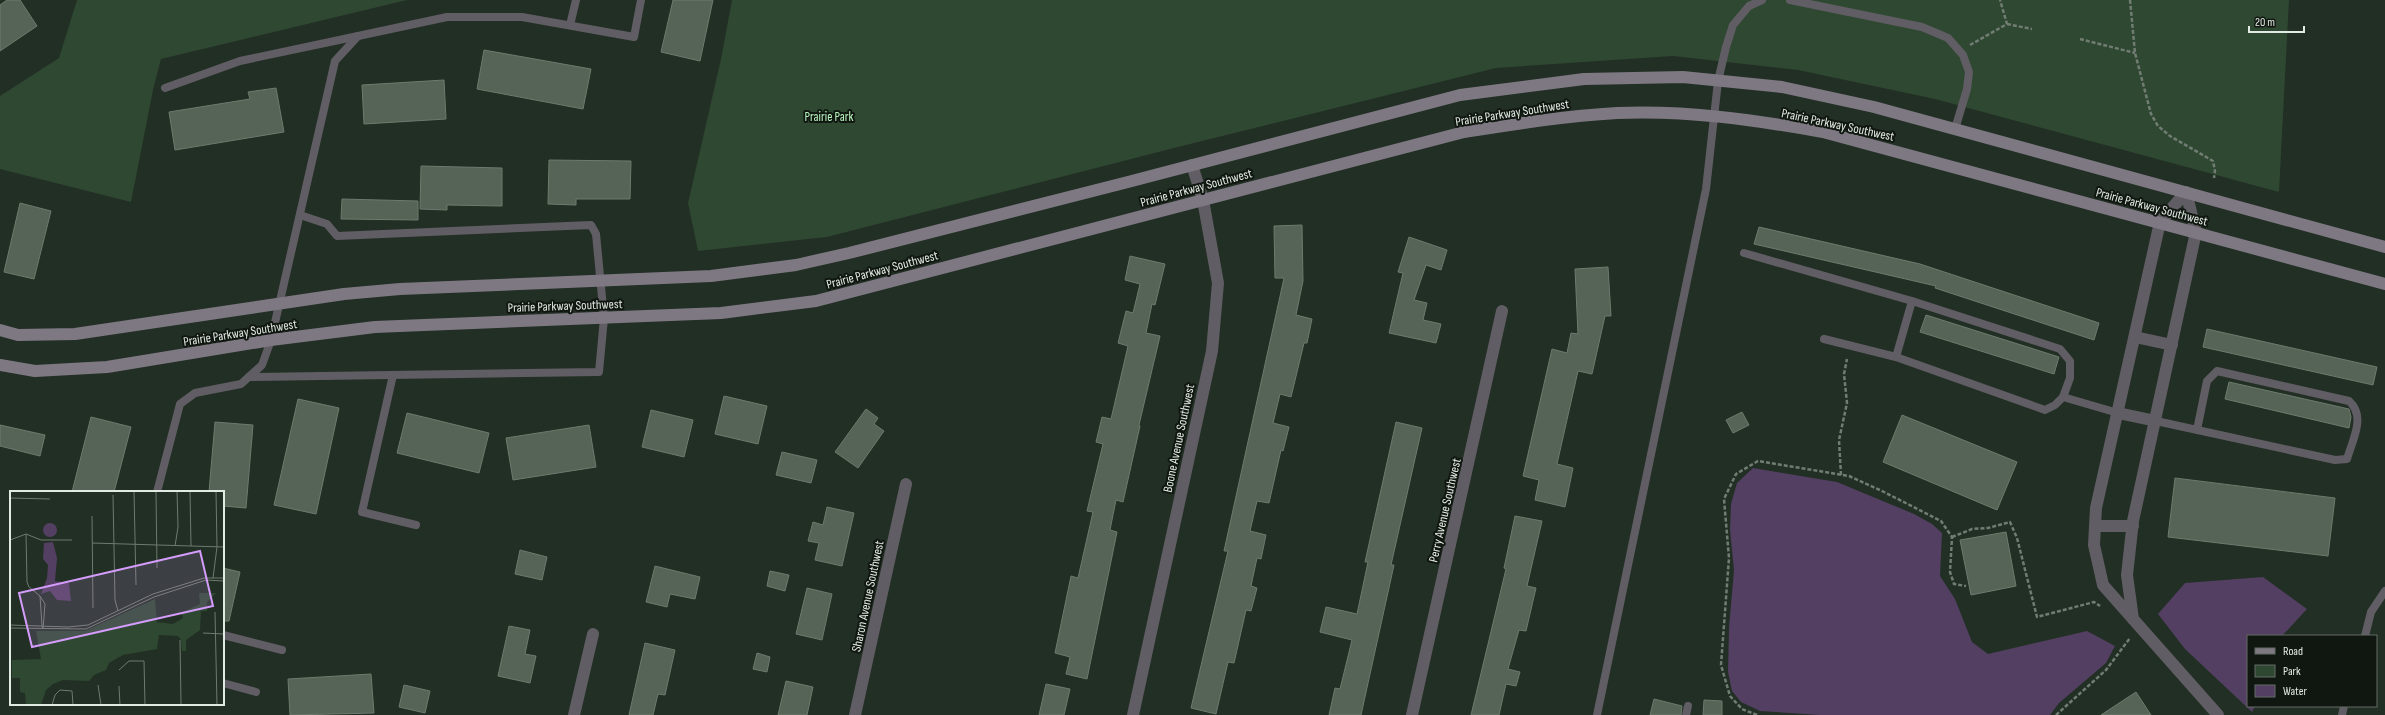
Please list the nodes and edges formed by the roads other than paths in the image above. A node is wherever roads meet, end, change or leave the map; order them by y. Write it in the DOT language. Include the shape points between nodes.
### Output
graph roads {
  1 [pos="576,0"];
  2 [pos="641,0"];
  3 [pos="1762,0"];
  4 [pos="1790,0"];
  5 [pos="570,25"];
  6 [pos="358,36"];
  7 [pos="1718,81"];
  8 [pos="165,88"];
  9 [pos="1715,116"];
  10 [pos="1955,130"];
  11 [pos="1192,166"];
  12 [pos="2186,192"];
  13 [pos="1203,200"];
  14 [pos="300,215"];
  15 [pos="2160,222"];
  16 [pos="2196,232"];
  17 [pos="2385,247"];
  18 [pos="1744,253"];
  19 [pos="602,281"];
  20 [pos="2385,284"];
  21 [pos="1912,301"];
  22 [pos="280,303"];
  23 [pos="1502,311"];
  24 [pos="604,318"];
  25 [pos="0,330"];
  26 [pos="2135,337"];
  27 [pos="1824,339"];
  28 [pos="271,340"];
  29 [pos="2172,345"];
  30 [pos="1896,357"];
  31 [pos="0,365"];
  32 [pos="393,375"];
  33 [pos="249,377"];
  34 [pos="2063,397"];
  35 [pos="2118,413"];
  36 [pos="2156,421"];
  37 [pos="2197,430"];
  38 [pos="906,484"];
  39 [pos="158,491"];
  40 [pos="416,525"];
  41 [pos="2095,526"];
  42 [pos="2133,526"];
  43 [pos="2385,591"];
  44 [pos="2133,619"];
  45 [pos="593,634"];
  46 [pos="224,635"];
  47 [pos="2365,635"];
  48 [pos="282,650"];
  49 [pos="224,683"];
  50 [pos="256,692"];
  51 [pos="1688,706"];
  52 [pos="574,715"];
  53 [pos="855,715"];
  54 [pos="1133,715"];
  55 [pos="1412,715"];
  56 [pos="1597,715"];
  57 [pos="1686,715"];
  58 [pos="2218,715"];
  1 -- 5 [label="lane"];
  2 -- 5 [label="lane" via="634,37"];
  3 -- 7 [label="lane" via="1749,6 1733,25"];
  4 -- 10 [label="lane" via="1922,27 1948,38 1960,52 1969,72 1967,89"];
  5 -- 6 [label="lane" via="522,17 447,17"];
  6 -- 8 [label="lane" via="240,61"];
  6 -- 14 [label="lane" via="335,61"];
  7 -- 9 [label="lane"];
  7 -- 10 [label="street, Prairie Parkway Southwest" via="1782,87 1874,107"];
  7 -- 11 [label="street, Prairie Parkway Southwest" via="1668,77 1584,79 1460,95"];
  9 -- 13 [label="street, Prairie Parkway Southwest" via="1618,113 1547,119 1464,132"];
  9 -- 15 [label="street, Prairie Parkway Southwest" via="1762,122 1867,143"];
  9 -- 56 [label="lane" via="1706,189"];
  10 -- 12 [label="street, Prairie Parkway Southwest"];
  11 -- 13 [label="street, Boone Avenue Southwest"];
  11 -- 19 [label="street, Prairie Parkway Southwest" via="796,265 711,276"];
  12 -- 15 [label="street"];
  12 -- 16 [label="street"];
  12 -- 17 [label="street, Prairie Parkway Southwest"];
  13 -- 24 [label="street, Prairie Parkway Southwest" via="816,301 721,313"];
  13 -- 54 [label="street, Boone Avenue Southwest" via="1218,283 1212,351"];
  14 -- 19 [label="lane" via="327,224 337,236 591,225 596,234"];
  14 -- 22 [label="lane"];
  15 -- 16 [label="street, Prairie Parkway Southwest"];
  15 -- 26 [label="street"];
  16 -- 20 [label="street, Prairie Parkway Southwest"];
  16 -- 29 [label="street"];
  18 -- 21 [label="lane"];
  19 -- 22 [label="street, Prairie Parkway Southwest" via="400,289"];
  19 -- 24 [label="lane"];
  21 -- 30 [label="lane"];
  21 -- 34 [label="lane" via="2060,349 2070,361 2070,378"];
  22 -- 25 [label="street, Prairie Parkway Southwest" via="75,334 18,335"];
  22 -- 28 [label="lane"];
  23 -- 55 [label="street, Perry Avenue Southwest"];
  24 -- 28 [label="street, Prairie Parkway Southwest" via="375,327"];
  24 -- 32 [label="lane" via="599,372"];
  26 -- 29 [label="street"];
  26 -- 35 [label="street"];
  27 -- 30 [label="lane"];
  28 -- 31 [label="street, Prairie Parkway Southwest" via="107,367 35,371"];
  28 -- 33 [label="lane" via="262,365"];
  29 -- 36 [label="street"];
  30 -- 34 [label="lane" via="2044,410 2055,405"];
  32 -- 33 [label="lane"];
  32 -- 40 [label="lane" via="362,512"];
  33 -- 39 [label="lane" via="241,384 195,393 180,404"];
  34 -- 35 [label="lane"];
  35 -- 36 [label="street"];
  35 -- 41 [label="street" via="2096,508"];
  36 -- 37 [label="lane"];
  36 -- 42 [label="street"];
  37 -- 37 [label="lane" via="2335,460 2348,459 2359,416 2356,407 2349,401 2217,371 2206,381"];
  38 -- 53 [label="street, Sharon Avenue Southwest"];
  41 -- 42 [label="street"];
  41 -- 44 [label="street" via="2094,545 2104,585"];
  42 -- 44 [label="street" via="2127,575"];
  43 -- 47 [label="lane" via="2371,612"];
  44 -- 58 [label="street"];
  45 -- 52 [label="street"];
  46 -- 48 [label="lane"];
  49 -- 50 [label="lane"];
  51 -- 57 [label="lane"];
}
